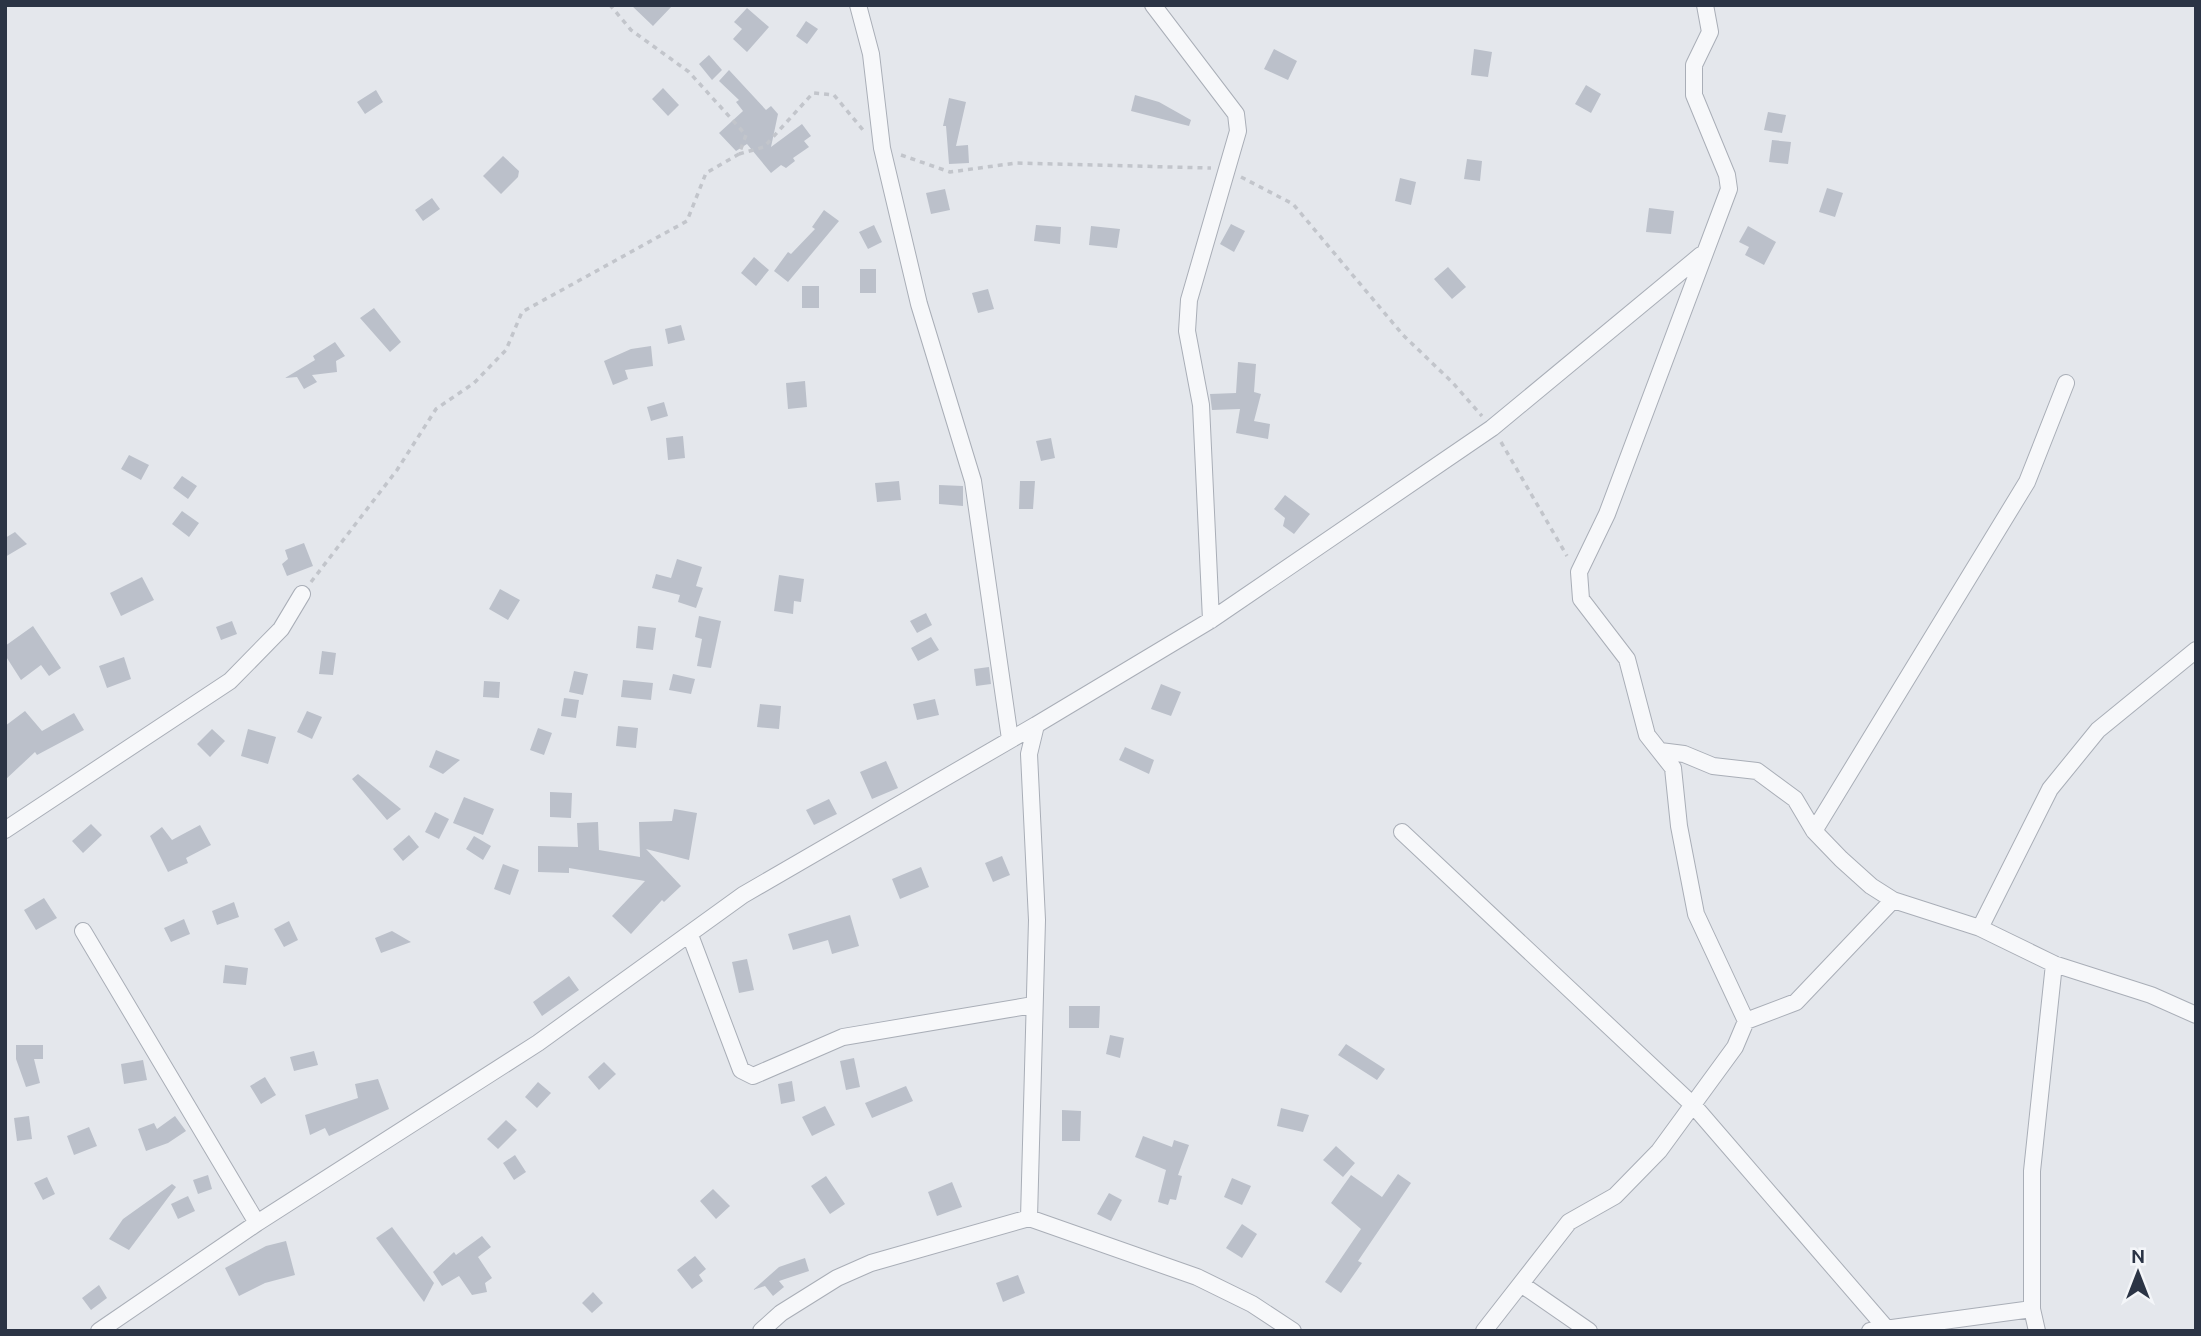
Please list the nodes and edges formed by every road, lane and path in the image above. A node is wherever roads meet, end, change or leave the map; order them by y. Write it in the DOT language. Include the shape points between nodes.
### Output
graph roads {
  1 [pos="610,5"];
  2 [pos="858,5"];
  3 [pos="1153,5"];
  4 [pos="1705,5"];
  5 [pos="1703,254"];
  6 [pos="2066,383"];
  7 [pos="302,594"];
  8 [pos="1211,620"];
  9 [pos="2196,650"];
  10 [pos="1035,725"];
  11 [pos="1010,739"];
  12 [pos="1660,751"];
  13 [pos="5,830"];
  14 [pos="1814,831"];
  15 [pos="1402,832"];
  16 [pos="1893,900"];
  17 [pos="1980,928"];
  18 [pos="83,932"];
  19 [pos="690,934"];
  20 [pos="2054,964"];
  21 [pos="1033,1005"];
  22 [pos="2196,1015"];
  23 [pos="1746,1021"];
  24 [pos="1694,1107"];
  25 [pos="1029,1218"];
  26 [pos="257,1223"];
  27 [pos="1521,1284"];
  28 [pos="2032,1309"];
  29 [pos="1878,1329"];
  30 [pos="99,1331"];
  31 [pos="761,1331"];
  32 [pos="1293,1331"];
  33 [pos="1484,1331"];
  34 [pos="1589,1331"];
  35 [pos="2037,1331"];
  1 -- 7 [label="path" via="631,30 688,72 746,135 739,154 706,173 687,221 522,312 506,350 474,383 436,410 397,470"];
  2 -- 11 [label="street" via="871,54 882,148 919,304 973,481"];
  3 -- 8 [label="street" via="1236,114 1238,131 1189,300 1201,405"];
  4 -- 5 [label="street" via="1710,32 1694,65 1694,95 1729,188"];
  5 -- 8 [label="street" via="1492,428"];
  5 -- 12 [label="street" via="1607,514 1579,572 1581,599 1627,659 1647,735"];
  6 -- 14 [label="street" via="2027,482"];
  7 -- 13 [label="street" via="281,629 230,681"];
  8 -- 10 [label="street"];
  9 -- 17 [label="street" via="2098,730 2050,789"];
  10 -- 11 [label="street"];
  10 -- 21 [label="street" via="1029,754 1037,920"];
  11 -- 19 [label="street" via="743,895"];
  12 -- 14 [label="street" via="1684,754 1713,766 1757,771 1796,799"];
  12 -- 23 [label="street" via="1673,768 1696,914"];
  14 -- 16 [label="street" via="1871,886"];
  15 -- 24 [label="street"];
  16 -- 17 [label="street"];
  16 -- 23 [label="street" via="1796,1002"];
  17 -- 20 [label="street"];
  18 -- 26 [label="street"];
  19 -- 21 [label="street" via="741,1070 753,1076 843,1037"];
  19 -- 26 [label="street" via="538,1043"];
  20 -- 22 [label="street" via="2151,995"];
  20 -- 28 [label="street" via="2032,1171"];
  21 -- 25 [label="street"];
  23 -- 24 [label="street" via="1735,1047"];
  24 -- 27 [label="street" via="1659,1152 1615,1196 1569,1222"];
  24 -- 29 [label="street"];
  25 -- 31 [label="street" via="871,1263 826,1285"];
  25 -- 32 [label="street" via="1197,1277"];
  26 -- 30 [label="street"];
  27 -- 33 [label="street"];
  27 -- 34 [label="street"];
  28 -- 29 [label="street"];
  28 -- 35 [label="street"];
}
